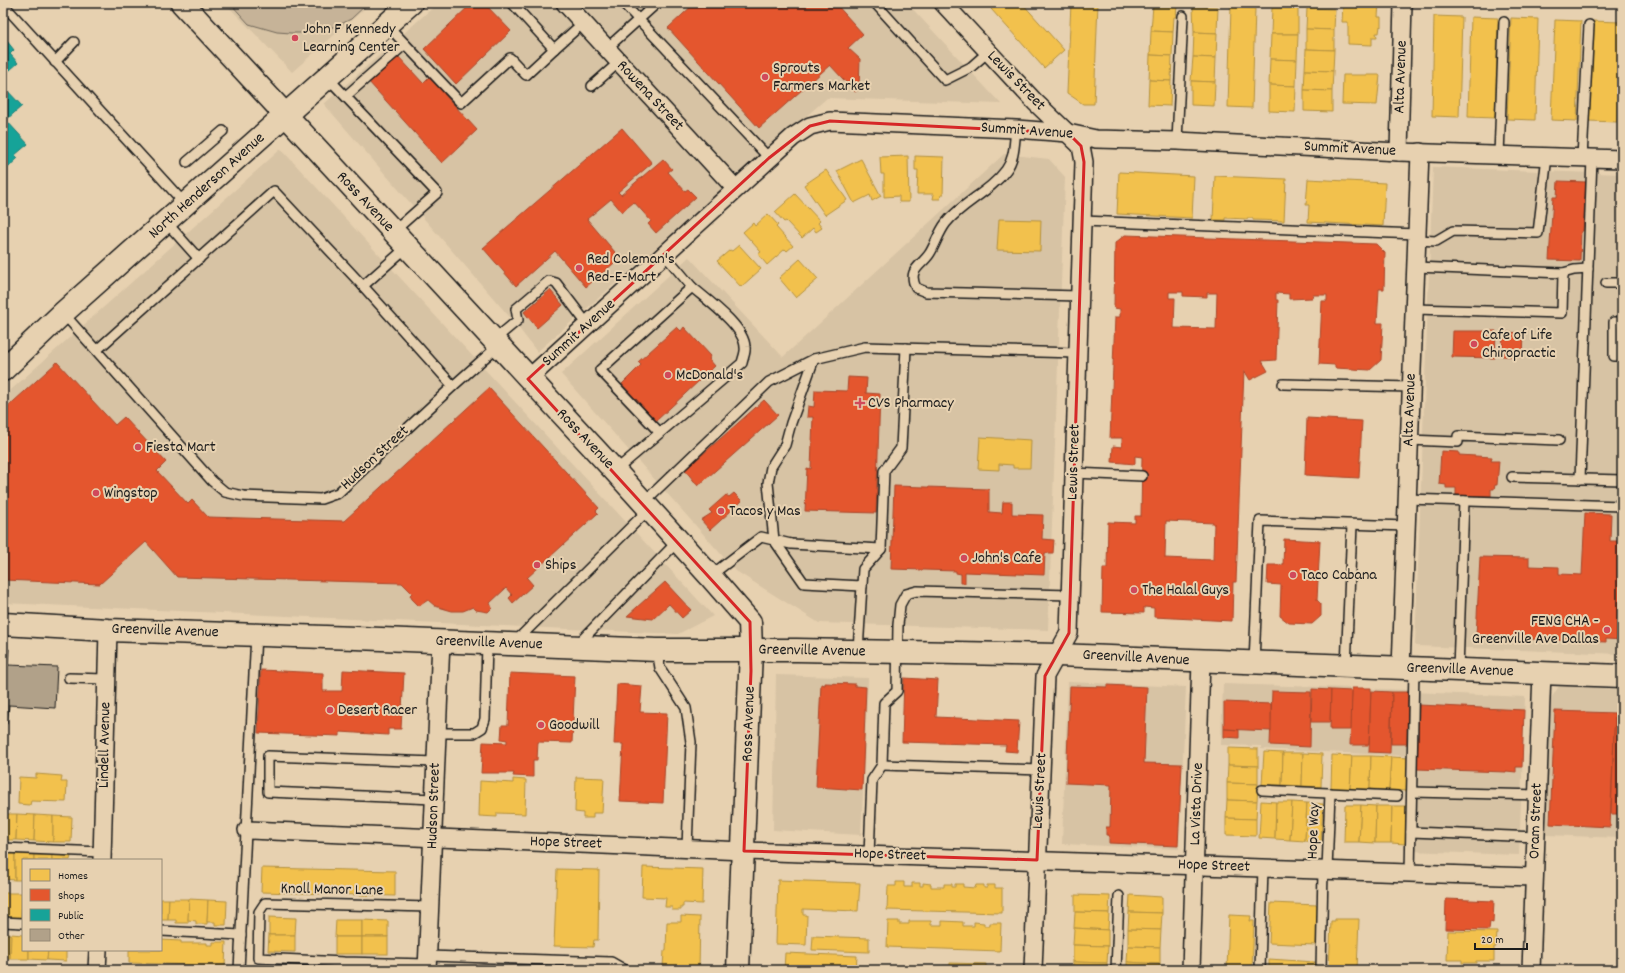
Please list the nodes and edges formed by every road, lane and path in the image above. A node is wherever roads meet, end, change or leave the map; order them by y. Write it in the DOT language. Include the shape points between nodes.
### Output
graph roads {
  1 [pos="182,3"];
  2 [pos="411,3"];
  3 [pos="512,3"];
  4 [pos="565,3"];
  5 [pos="623,3"];
  6 [pos="657,3"];
  7 [pos="875,3"];
  8 [pos="943,3"];
  9 [pos="1403,3"];
  10 [pos="3,4"];
  11 [pos="1183,16"];
  12 [pos="638,20"];
  13 [pos="1504,22"];
  14 [pos="583,23"];
  15 [pos="387,25"];
  16 [pos="1588,26"];
  17 [pos="74,42"];
  18 [pos="405,44"];
  19 [pos="554,49"];
  20 [pos="606,49"];
  21 [pos="988,52"];
  22 [pos="55,62"];
  23 [pos="618,62"];
  24 [pos="328,78"];
  25 [pos="592,86"];
  26 [pos="346,96"];
  27 [pos="286,115"];
  28 [pos="1016,129"];
  29 [pos="223,131"];
  30 [pos="1068,133"];
  31 [pos="1177,141"];
  32 [pos="1399,152"];
  33 [pos="1420,152"];
  34 [pos="1498,155"];
  35 [pos="1547,156"];
  36 [pos="769,158"];
  37 [pos="1587,158"];
  38 [pos="1622,159"];
  39 [pos="187,162"];
  40 [pos="735,188"];
  41 [pos="186,205"];
  42 [pos="1082,221"];
  43 [pos="166,222"];
  44 [pos="393,232"];
  45 [pos="1417,237"];
  46 [pos="407,248"];
  47 [pos="665,255"];
  48 [pos="199,259"];
  49 [pos="1416,267"];
  50 [pos="1588,269"];
  51 [pos="1563,273"];
  52 [pos="1606,282"];
  53 [pos="1622,283"];
  54 [pos="363,286"];
  55 [pos="692,287"];
  56 [pos="1080,296"];
  57 [pos="1414,309"];
  58 [pos="63,313"];
  59 [pos="1622,322"];
  60 [pos="588,325"];
  61 [pos="496,344"];
  62 [pos="906,348"];
  63 [pos="97,350"];
  64 [pos="1077,353"];
  65 [pos="1622,356"];
  66 [pos="814,359"];
  67 [pos="3,370"];
  68 [pos="528,379"];
  69 [pos="1283,384"];
  70 [pos="453,386"];
  71 [pos="1411,387"];
  72 [pos="660,433"];
  73 [pos="1409,440"];
  74 [pos="1559,440"];
  75 [pos="615,471"];
  76 [pos="1074,473"];
  77 [pos="1142,476"];
  78 [pos="1512,477"];
  79 [pos="1580,479"];
  80 [pos="1622,480"];
  81 [pos="1407,499"];
  82 [pos="1464,501"];
  83 [pos="646,506"];
  84 [pos="1622,506"];
  85 [pos="1352,525"];
  86 [pos="1406,526"];
  87 [pos="678,540"];
  88 [pos="774,540"];
  89 [pos="881,549"];
  90 [pos="710,576"];
  91 [pos="862,586"];
  92 [pos="1071,595"];
  93 [pos="3,624"];
  94 [pos="108,630"];
  95 [pos="256,634"];
  96 [pos="441,641"];
  97 [pos="487,643"];
  98 [pos="512,644"];
  99 [pos="576,647"];
  100 [pos="657,650"];
  101 [pos="751,650"];
  102 [pos="858,651"];
  103 [pos="898,652"];
  104 [pos="1057,655"];
  105 [pos="1201,661"];
  106 [pos="1254,663"];
  107 [pos="1346,667"];
  108 [pos="1407,668"];
  109 [pos="1458,669"];
  110 [pos="1542,672"];
  111 [pos="1622,676"];
  112 [pos="69,678"];
  113 [pos="106,679"];
  114 [pos="437,733"];
  115 [pos="436,762"];
  116 [pos="882,765"];
  117 [pos="1041,770"];
  118 [pos="1262,790"];
  119 [pos="1412,792"];
  120 [pos="1330,793"];
  121 [pos="1537,795"];
  122 [pos="1397,796"];
  123 [pos="434,799"];
  124 [pos="246,830"];
  125 [pos="1411,832"];
  126 [pos="1536,837"];
  127 [pos="432,838"];
  128 [pos="3,848"];
  129 [pos="687,848"];
  130 [pos="744,851"];
  131 [pos="869,855"];
  132 [pos="102,856"];
  133 [pos="1037,860"];
  134 [pos="1195,865"];
  135 [pos="1263,868"];
  136 [pos="1325,870"];
  137 [pos="1410,873"];
  138 [pos="1534,877"];
  139 [pos="1119,896"];
  140 [pos="430,907"];
  141 [pos="3,922"];
  142 [pos="22,923"];
  143 [pos="162,931"];
  144 [pos="241,935"];
  145 [pos="98,951"];
  146 [pos="428,963"];
  147 [pos="97,970"];
  148 [pos="239,970"];
  149 [pos="625,970"];
  150 [pos="738,970"];
  151 [pos="1033,970"];
  152 [pos="1116,970"];
  153 [pos="1191,970"];
  154 [pos="1260,970"];
  155 [pos="1321,970"];
  156 [pos="1531,970"];
  1 -- 27 [label="main road, Ross Avenue"];
  2 -- 15 [label="main road, North Henderson Avenue"];
  3 -- 19 [label="lane"];
  4 -- 14 [label="street, Rowena Street"];
  5 -- 12 [label="lane"];
  6 -- 12 [label="lane"];
  7 -- 21 [label="lane" via="945,80 971,67"];
  8 -- 21 [label="street, Lewis Street"];
  9 -- 32 [label="street, Alta Avenue"];
  10 -- 22 [label="lane"];
  11 -- 31 [label="lane"];
  12 -- 20 [label="lane"];
  12 -- 36 [label="lane"];
  13 -- 34 [label="lane"];
  14 -- 19 [label="lane"];
  14 -- 20 [label="street, Rowena Street"];
  15 -- 18 [label="lane"];
  15 -- 24 [label="main road, North Henderson Avenue"];
  16 -- 37 [label="lane"];
  17 -- 22 [label="lane"];
  18 -- 19 [label="lane" via="461,103 510,58 526,76"];
  18 -- 26 [label="lane"];
  20 -- 23 [label="street, Rowena Street"];
  21 -- 30 [label="street, Lewis Street"];
  22 -- 41 [label="lane"];
  23 -- 25 [label="lane"];
  23 -- 40 [label="street, Rowena Street"];
  24 -- 26 [label="lane"];
  24 -- 27 [label="main road, North Henderson Avenue"];
  26 -- 44 [label="lane" via="437,193"];
  27 -- 41 [label="main road, North Henderson Avenue"];
  27 -- 44 [label="main road, Ross Avenue"];
  28 -- 30 [label="street, Summit Avenue"];
  28 -- 36 [label="street, Summit Avenue" via="830,121 810,126"];
  28 -- 56 [label="lane" via="1014,157 1007,170 993,185 946,223 930,254 915,269 912,280 916,288 926,292"];
  29 -- 39 [label="lane"];
  30 -- 31 [label="street, Summit Avenue" via="1096,139"];
  30 -- 42 [label="street, Lewis Street" via="1081,146 1084,162"];
  31 -- 32 [label="street, Summit Avenue"];
  32 -- 33 [label="street, Summit Avenue"];
  33 -- 34 [label="street, Summit Avenue"];
  33 -- 45 [label="street, Alta Avenue"];
  34 -- 35 [label="street, Summit Avenue"];
  35 -- 37 [label="street, Summit Avenue"];
  35 -- 45 [label="lane" via="1538,233 1453,231 1436,241"];
  36 -- 40 [label="street, Summit Avenue"];
  37 -- 38 [label="street, Summit Avenue"];
  37 -- 50 [label="lane"];
  40 -- 47 [label="street, Summit Avenue"];
  41 -- 43 [label="main road, North Henderson Avenue"];
  42 -- 45 [label="lane"];
  42 -- 56 [label="street, Lewis Street"];
  43 -- 48 [label="lane"];
  43 -- 58 [label="main road, North Henderson Avenue"];
  44 -- 46 [label="main road, Ross Avenue"];
  45 -- 49 [label="street, Alta Avenue"];
  46 -- 54 [label="lane"];
  46 -- 61 [label="main road, Ross Avenue"];
  47 -- 55 [label="lane"];
  47 -- 60 [label="street, Summit Avenue"];
  48 -- 54 [label="lane" via="274,191"];
  48 -- 63 [label="lane"];
  49 -- 51 [label="lane"];
  49 -- 57 [label="street, Alta Avenue"];
  50 -- 51 [label="lane"];
  50 -- 79 [label="lane"];
  51 -- 57 [label="lane" via="1562,313"];
  52 -- 53 [label="lane"];
  54 -- 70 [label="lane"];
  55 -- 72 [label="lane" via="740,332 746,347 742,363"];
  55 -- 72 [label="lane" via="600,370"];
  56 -- 64 [label="street, Lewis Street"];
  57 -- 71 [label="street, Alta Avenue"];
  58 -- 63 [label="lane, Hudson Street"];
  58 -- 67 [label="main road, North Henderson Avenue"];
  59 -- 65 [label="lane" via="1614,322 1614,356"];
  60 -- 61 [label="lane, Hudson Street" via="556,284 549,281 516,308 518,320"];
  60 -- 68 [label="street, Summit Avenue"];
  61 -- 68 [label="main road, Ross Avenue"];
  61 -- 70 [label="lane, Hudson Street"];
  62 -- 64 [label="lane"];
  62 -- 66 [label="lane" via="865,347"];
  62 -- 89 [label="lane" via="901,448 884,471"];
  63 -- 70 [label="lane, Hudson Street" via="212,481 225,492 243,496 321,499 338,493"];
  64 -- 76 [label="street, Lewis Street"];
  66 -- 83 [label="lane" via="770,382"];
  66 -- 88 [label="lane" via="785,445 771,467 768,483"];
  68 -- 75 [label="main road, Ross Avenue"];
  69 -- 71 [label="lane"];
  71 -- 73 [label="street, Alta Avenue"];
  72 -- 75 [label="lane"];
  73 -- 74 [label="lane" via="1458,442 1458,436"];
  73 -- 81 [label="street, Alta Avenue"];
  75 -- 83 [label="main road, Ross Avenue"];
  76 -- 77 [label="lane"];
  76 -- 92 [label="street, Lewis Street"];
  78 -- 79 [label="lane"];
  79 -- 80 [label="lane"];
  81 -- 82 [label="lane"];
  81 -- 86 [label="street, Alta Avenue"];
  82 -- 84 [label="lane"];
  82 -- 109 [label="lane"];
  83 -- 87 [label="main road, Ross Avenue"];
  83 -- 98 [label="lane"];
  85 -- 86 [label="lane"];
  85 -- 106 [label="lane" via="1260,521"];
  85 -- 107 [label="lane"];
  86 -- 108 [label="street, Alta Avenue"];
  87 -- 90 [label="main road, Ross Avenue"];
  87 -- 99 [label="lane"];
  88 -- 89 [label="lane" via="791,544"];
  88 -- 90 [label="lane" via="761,537"];
  88 -- 91 [label="lane" via="804,583"];
  89 -- 91 [label="lane" via="863,570"];
  90 -- 101 [label="main road, Ross Avenue" via="750,622"];
  91 -- 102 [label="lane"];
  92 -- 103 [label="lane" via="917,591 906,594 900,605"];
  92 -- 104 [label="street, Lewis Street" via="1069,633"];
  93 -- 94 [label="main road, Greenville Avenue"];
  94 -- 95 [label="main road, Greenville Avenue"];
  94 -- 113 [label="street, Lindell Avenue"];
  95 -- 96 [label="main road, Greenville Avenue"];
  95 -- 124 [label="lane"];
  96 -- 97 [label="main road, Greenville Avenue"];
  96 -- 114 [label="street, Hudson Street"];
  97 -- 98 [label="main road, Greenville Avenue"];
  97 -- 114 [label="lane" via="485,719 482,728 474,733"];
  98 -- 99 [label="main road, Greenville Avenue"];
  99 -- 100 [label="main road, Greenville Avenue"];
  100 -- 101 [label="main road, Greenville Avenue"];
  100 -- 129 [label="lane" via="660,668 686,708 690,742"];
  101 -- 102 [label="main road, Greenville Avenue"];
  101 -- 130 [label="main road, Ross Avenue"];
  102 -- 103 [label="main road, Greenville Avenue"];
  103 -- 104 [label="main road, Greenville Avenue"];
  103 -- 116 [label="lane" via="897,691 884,703"];
  104 -- 105 [label="main road, Greenville Avenue"];
  104 -- 117 [label="street, Lewis Street" via="1045,676"];
  105 -- 106 [label="main road, Greenville Avenue"];
  105 -- 134 [label="street, La Vista Drive"];
  106 -- 107 [label="main road, Greenville Avenue"];
  107 -- 108 [label="main road, Greenville Avenue"];
  108 -- 109 [label="main road, Greenville Avenue"];
  108 -- 119 [label="lane"];
  109 -- 110 [label="main road, Greenville Avenue"];
  110 -- 111 [label="main road, Greenville Avenue"];
  110 -- 121 [label="street, Oram Street"];
  112 -- 113 [label="lane"];
  113 -- 132 [label="street, Lindell Avenue"];
  114 -- 115 [label="street, Hudson Street"];
  115 -- 123 [label="street, Hudson Street"];
  115 -- 123 [label="lane" via="268,756 268,792"];
  116 -- 117 [label="lane"];
  116 -- 131 [label="lane" via="872,780"];
  117 -- 133 [label="street, Lewis Street"];
  118 -- 120 [label="lane, Hope Way"];
  119 -- 121 [label="lane"];
  119 -- 125 [label="lane"];
  120 -- 122 [label="lane, Hope Way"];
  120 -- 136 [label="lane, Hope Way"];
  121 -- 126 [label="street, Oram Street"];
  123 -- 127 [label="street, Hudson Street"];
  124 -- 127 [label="street, Hope Street"];
  124 -- 144 [label="lane"];
  125 -- 126 [label="lane"];
  125 -- 137 [label="lane"];
  126 -- 138 [label="street, Oram Street"];
  127 -- 129 [label="street, Hope Street"];
  127 -- 140 [label="street, Hudson Street"];
  128 -- 132 [label="lane"];
  129 -- 130 [label="street, Hope Street"];
  130 -- 131 [label="street, Hope Street"];
  130 -- 150 [label="main road, Ross Avenue"];
  131 -- 133 [label="street, Hope Street"];
  133 -- 134 [label="street, Hope Street"];
  133 -- 151 [label="street, Lewis Street"];
  134 -- 135 [label="street, Hope Street"];
  134 -- 153 [label="street, La Vista Drive"];
  135 -- 136 [label="street, Hope Street"];
  135 -- 154 [label="lane"];
  136 -- 137 [label="street, Hope Street"];
  136 -- 155 [label="lane, Hope Way"];
  137 -- 138 [label="street, Hope Street"];
  138 -- 156 [label="street, Oram Street"];
  139 -- 152 [label="lane"];
  140 -- 146 [label="street, Hudson Street"];
  140 -- 146 [label="lane, Knoll Manor Lane" via="265,903 259,912 258,958"];
  141 -- 142 [label="lane"];
  143 -- 144 [label="lane"];
  144 -- 148 [label="lane"];
  145 -- 147 [label="street"];
  146 -- 149 [label="lane" via="611,962"];
}
